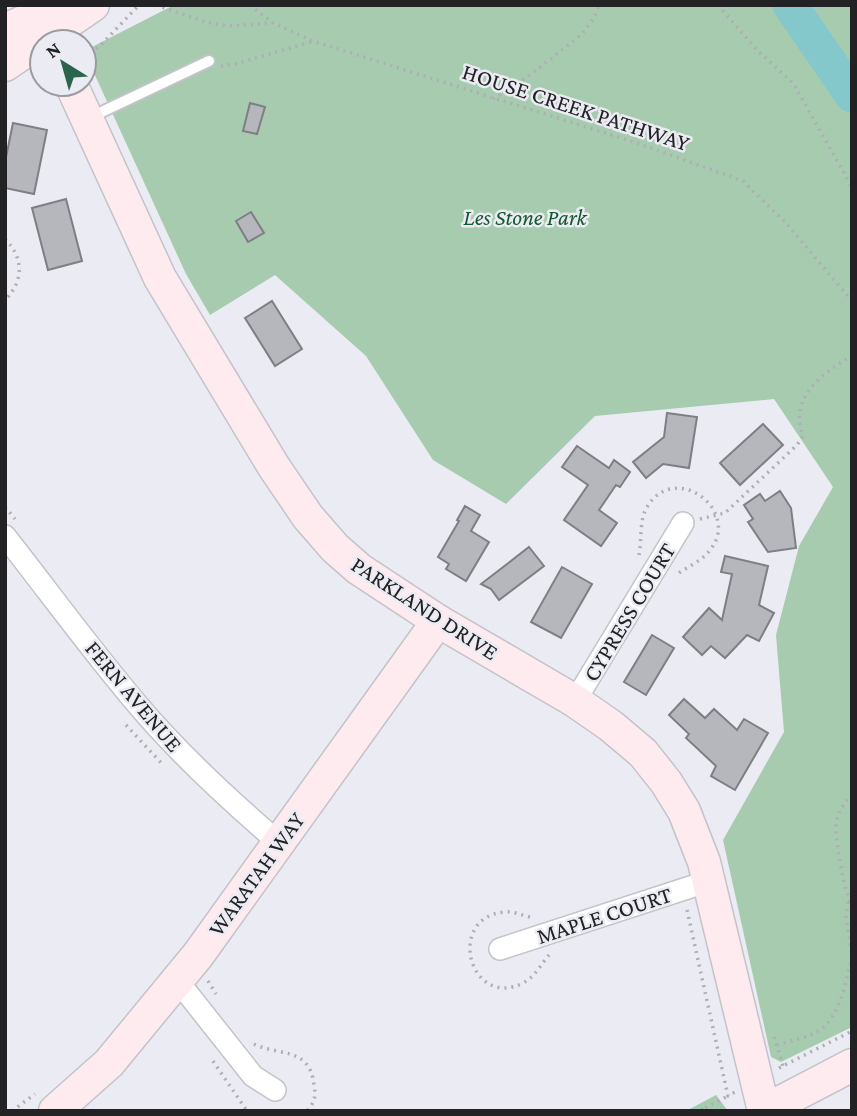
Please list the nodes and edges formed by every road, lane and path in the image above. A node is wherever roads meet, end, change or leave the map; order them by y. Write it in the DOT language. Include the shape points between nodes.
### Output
graph roads {
  1 [pos="93,5"];
  2 [pos="139,5"];
  3 [pos="156,5"];
  4 [pos="250,5"];
  5 [pos="599,5"];
  6 [pos="718,5"];
  7 [pos="273,23"];
  8 [pos="61,28"];
  9 [pos="5,30"];
  10 [pos="28,34"];
  11 [pos="313,41"];
  12 [pos="98,48"];
  13 [pos="28,50"];
  14 [pos="208,61"];
  15 [pos="5,65"];
  16 [pos="78,98"];
  17 [pos="493,99"];
  18 [pos="87,118"];
  19 [pos="852,187"];
  20 [pos="5,239"];
  21 [pos="5,300"];
  22 [pos="852,301"];
  23 [pos="852,356"];
  24 [pos="5,507"];
  25 [pos="715,515"];
  26 [pos="683,523"];
  27 [pos="11,528"];
  28 [pos="638,557"];
  29 [pos="671,581"];
  30 [pos="438,621"];
  31 [pos="575,701"];
  32 [pos="852,794"];
  33 [pos="278,842"];
  34 [pos="709,881"];
  35 [pos="848,900"];
  36 [pos="852,905"];
  37 [pos="500,949"];
  38 [pos="852,957"];
  39 [pos="177,981"];
  40 [pos="208,981"];
  41 [pos="219,1001"];
  42 [pos="773,1032"];
  43 [pos="249,1042"];
  44 [pos="777,1045"];
  45 [pos="852,1065"];
  46 [pos="783,1066"];
  47 [pos="275,1090"];
  48 [pos="728,1096"];
  49 [pos="46,1102"];
  50 [pos="12,1111"];
  51 [pos="307,1111"];
  52 [pos="699,1111"];
  53 [pos="764,1111"];
  1 -- 8 [label="street"];
  2 -- 12 [label="path"];
  3 -- 7 [label="path" via="228,26"];
  4 -- 7 [label="path, HOUSE CREEK PATHWAY"];
  5 -- 17 [label="path" via="581,35"];
  6 -- 19 [label="path" via="793,83"];
  7 -- 11 [label="path, HOUSE CREEK PATHWAY"];
  9 -- 10 [label="street"];
  11 -- 14 [label="path" via="224,67"];
  11 -- 17 [label="path, HOUSE CREEK PATHWAY"];
  13 -- 15 [label="street"];
  14 -- 18 [label="lane"];
  16 -- 18 [label="street, PARKLAND DRIVE"];
  17 -- 22 [label="path, HOUSE CREEK PATHWAY" via="743,181 785,222"];
  18 -- 30 [label="street, PARKLAND DRIVE" via="160,278 295,497 335,548 359,569"];
  20 -- 21 [label="path" via="20,261 16,288"];
  23 -- 25 [label="path" via="816,383 801,402 798,416 803,436 797,444 725,513"];
  24 -- 27 [label="path"];
  25 -- 26 [label="path"];
  25 -- 28 [label="path" via="706,498 696,492 664,492 645,511"];
  25 -- 29 [label="path" via="714,545"];
  26 -- 31 [label="street, CYPRESS COURT"];
  27 -- 33 [label="street, FERN AVENUE" via="137,704 230,800"];
  30 -- 31 [label="street, PARKLAND DRIVE"];
  30 -- 33 [label="street, WARATAH WAY"];
  31 -- 34 [label="street, PARKLAND DRIVE" via="643,753 667,782 684,811"];
  32 -- 35 [label="path" via="835,826"];
  33 -- 39 [label="street, WARATAH WAY"];
  34 -- 37 [label="street, MAPLE COURT"];
  34 -- 53 [label="street, PARKLAND DRIVE"];
  35 -- 36 [label="path"];
  35 -- 38 [label="path"];
  38 -- 44 [label="path" via="839,1005 829,1021 817,1032"];
  39 -- 47 [label="street" via="253,1076"];
  39 -- 49 [label="street, WARATAH WAY" via="109,1063"];
  40 -- 41 [label="path"];
  42 -- 44 [label="path"];
  43 -- 51 [label="path" via="305,1062 316,1095"];
  44 -- 46 [label="path"];
  45 -- 53 [label="street"];
  48 -- 52 [label="path"];
  49 -- 50 [label="path"];
}
